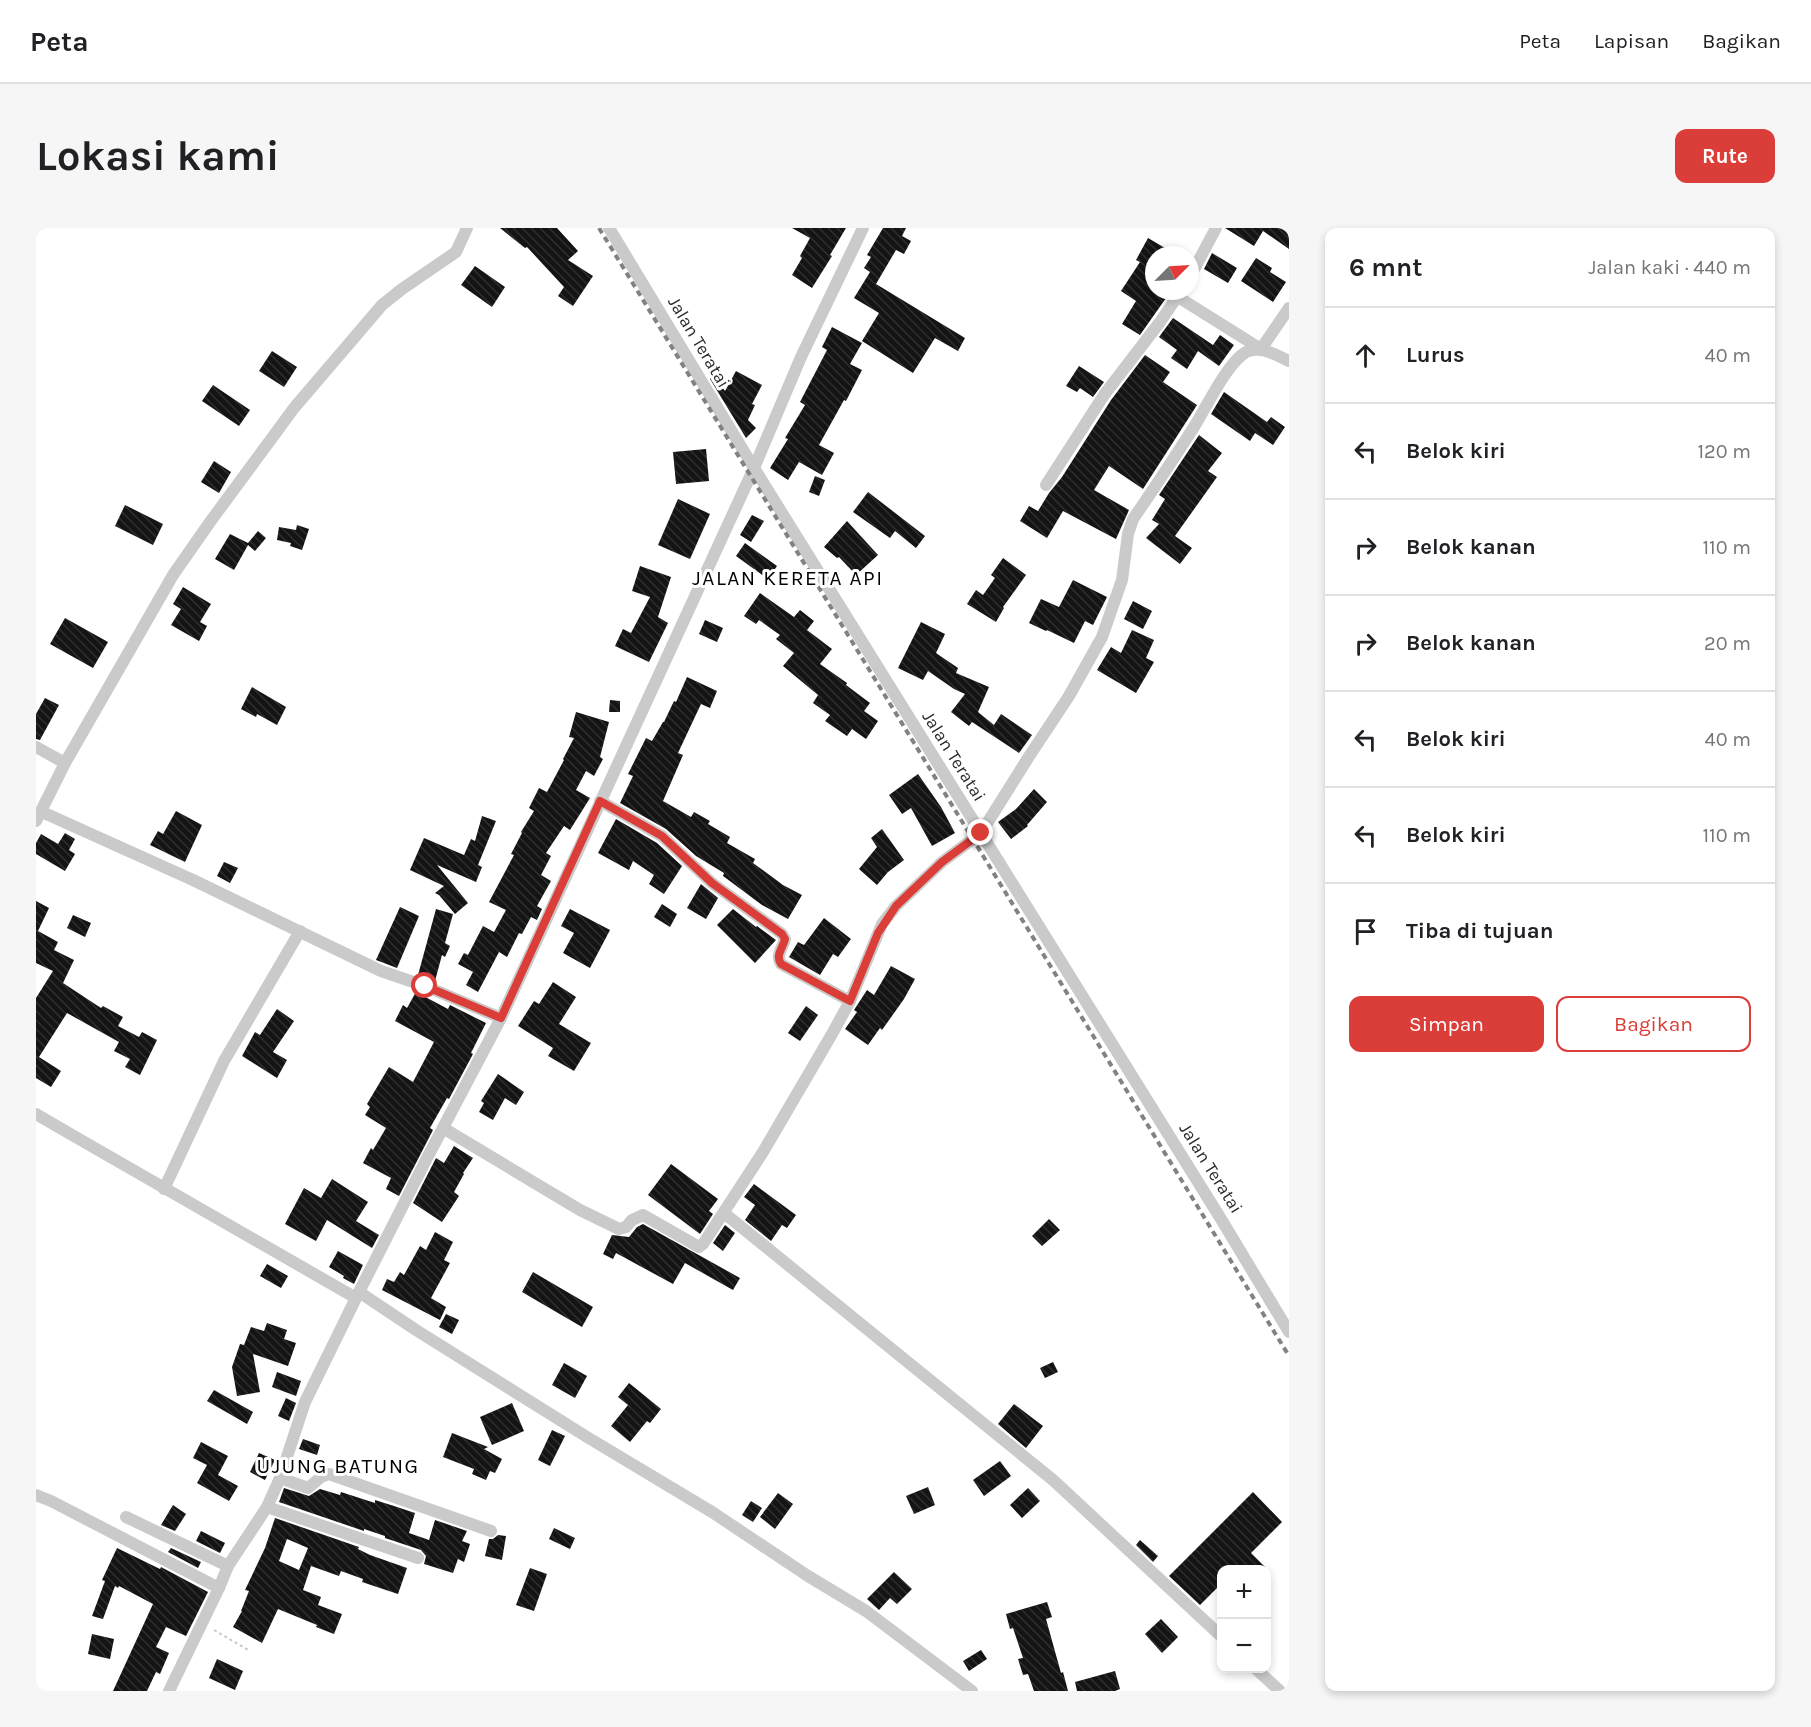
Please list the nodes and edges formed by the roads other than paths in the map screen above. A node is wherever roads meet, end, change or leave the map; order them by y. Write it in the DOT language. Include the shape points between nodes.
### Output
graph roads {
  1 [pos="467,228"];
  2 [pos="609,228"];
  3 [pos="863,228"];
  4 [pos="1216,228"];
  5 [pos="1199,260"];
  6 [pos="1176,300"];
  7 [pos="1189,300"];
  8 [pos="1289,308"];
  9 [pos="1261,349"];
  10 [pos="1289,361"];
  11 [pos="754,468"];
  12 [pos="1046,484"];
  13 [pos="36,747"];
  14 [pos="65,763"];
  15 [pos="600,801"];
  16 [pos="39,817"];
  17 [pos="981,833"];
  18 [pos="300,931"];
  19 [pos="850,1001"];
  20 [pos="501,1018"];
  21 [pos="36,1114"];
  22 [pos="443,1128"];
  23 [pos="164,1190"];
  24 [pos="724,1213"];
  25 [pos="357,1295"];
  26 [pos="1289,1332"];
  27 [pos="280,1478"];
  28 [pos="36,1495"];
  29 [pos="267,1507"];
  30 [pos="126,1517"];
  31 [pos="491,1531"];
  32 [pos="418,1558"];
  33 [pos="228,1566"];
  34 [pos="219,1588"];
  35 [pos="1217,1633"];
  36 [pos="1261,1673"];
  37 [pos="169,1691"];
  38 [pos="972,1691"];
  39 [pos="1280,1691"];
  1 -- 14 [label="street" via="456,252 382,305 294,408 173,575"];
  2 -- 11 [label="street, Jalan Teratai"];
  3 -- 11 [label="street" via="801,357"];
  4 -- 5 [label="street"];
  6 -- 12 [label="street" via="1104,395"];
  7 -- 9 [label="street"];
  8 -- 9 [label="street"];
  9 -- 10 [label="street"];
  9 -- 17 [label="street" via="1247,351 1227,372 1133,519 1122,580 1102,638 1070,696"];
  11 -- 15 [label="street"];
  11 -- 17 [label="street, Jalan Teratai"];
  13 -- 14 [label="street"];
  14 -- 16 [label="street"];
  15 -- 19 [label="street" via="662,836 712,883 782,934 785,939 778,955 781,964"];
  15 -- 20 [label="street"];
  16 -- 18 [label="street" via="193,880"];
  17 -- 19 [label="street" via="942,862 896,906 878,933"];
  17 -- 26 [label="street, Jalan Teratai"];
  18 -- 20 [label="street" via="381,971"];
  18 -- 23 [label="street" via="224,1060"];
  19 -- 24 [label="street"];
  20 -- 22 [label="street"];
  21 -- 23 [label="street"];
  22 -- 24 [label="street" via="580,1210 619,1228 643,1215 699,1247"];
  22 -- 25 [label="street"];
  23 -- 25 [label="street"];
  24 -- 35 [label="street" via="1053,1480"];
  25 -- 27 [label="street" via="305,1402"];
  25 -- 38 [label="street" via="866,1611"];
  27 -- 29 [label="street"];
  27 -- 31 [label="street" via="308,1488 329,1474"];
  28 -- 34 [label="street"];
  29 -- 32 [label="street"];
  29 -- 33 [label="street"];
  30 -- 33 [label="street"];
  33 -- 34 [label="street"];
  34 -- 37 [label="street"];
  36 -- 39 [label="street"];
}
